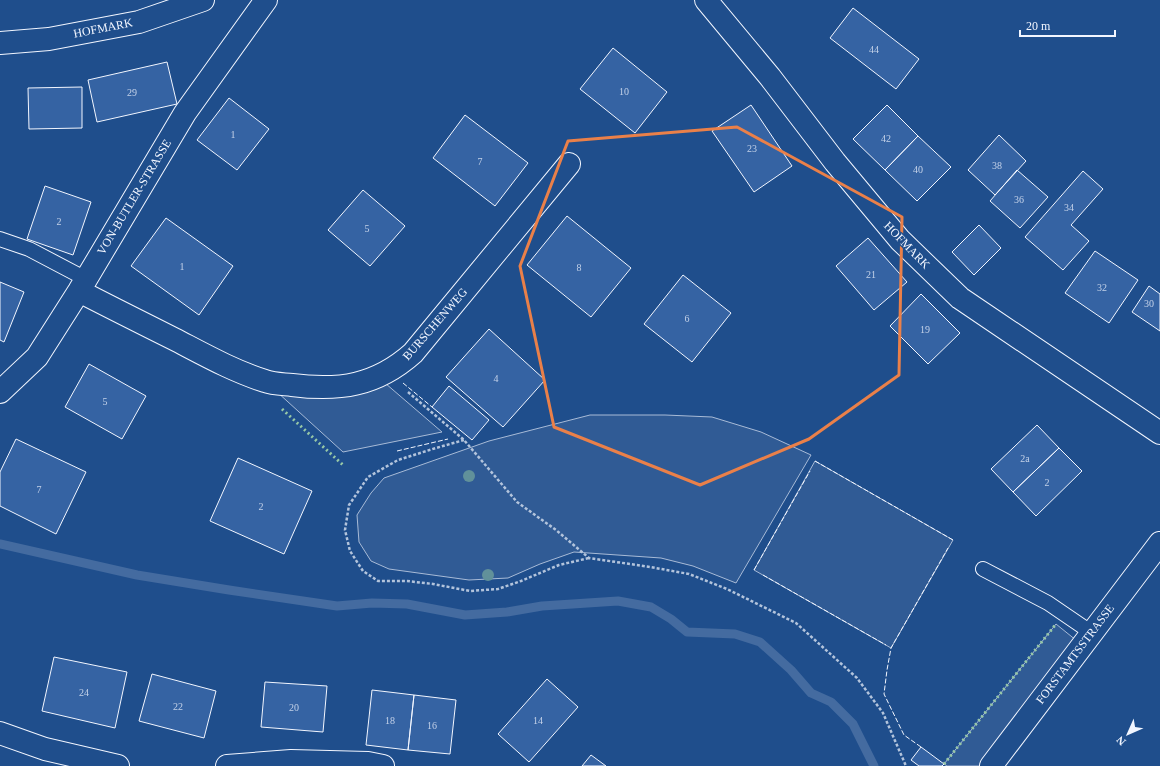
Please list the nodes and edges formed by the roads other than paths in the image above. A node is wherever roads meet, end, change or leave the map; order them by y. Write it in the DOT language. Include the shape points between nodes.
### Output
graph roads {
  1 [pos="203,0"];
  2 [pos="266,0"];
  3 [pos="706,0"];
  4 [pos="0,43"];
  5 [pos="569,164"];
  6 [pos="0,239"];
  7 [pos="82,285"];
  8 [pos="0,392"];
  9 [pos="1160,433"];
  10 [pos="1160,543"];
  11 [pos="983,569"];
  12 [pos="1092,633"];
  13 [pos="0,733"];
  14 [pos="118,766"];
  15 [pos="227,766"];
  16 [pos="383,766"];
  17 [pos="991,766"];
  1 -- 4 [label="street, HOFMARK" via="139,22 49,39"];
  2 -- 7 [label="street, VON-BUTLER-STRASSE" via="185,113"];
  3 -- 9 [label="street, HOFMARK" via="900,240 960,298"];
  5 -- 7 [label="street, BURSCHENWEG" via="413,353 386,373 366,382 336,388 266,381 230,368"];
  6 -- 7 [label="lane" via="29,249"];
  7 -- 8 [label="street, VON-BUTLER-STRASSE" via="37,357"];
  10 -- 12 [label="street, FORSTAMTSSTRASSE"];
  11 -- 12 [label="lane" via="1048,603"];
  12 -- 17 [label="street, FORSTAMTSSTRASSE"];
  13 -- 14 [label="street" via="45,749"];
  15 -- 16 [label="street" via="290,761 368,763"];
}
